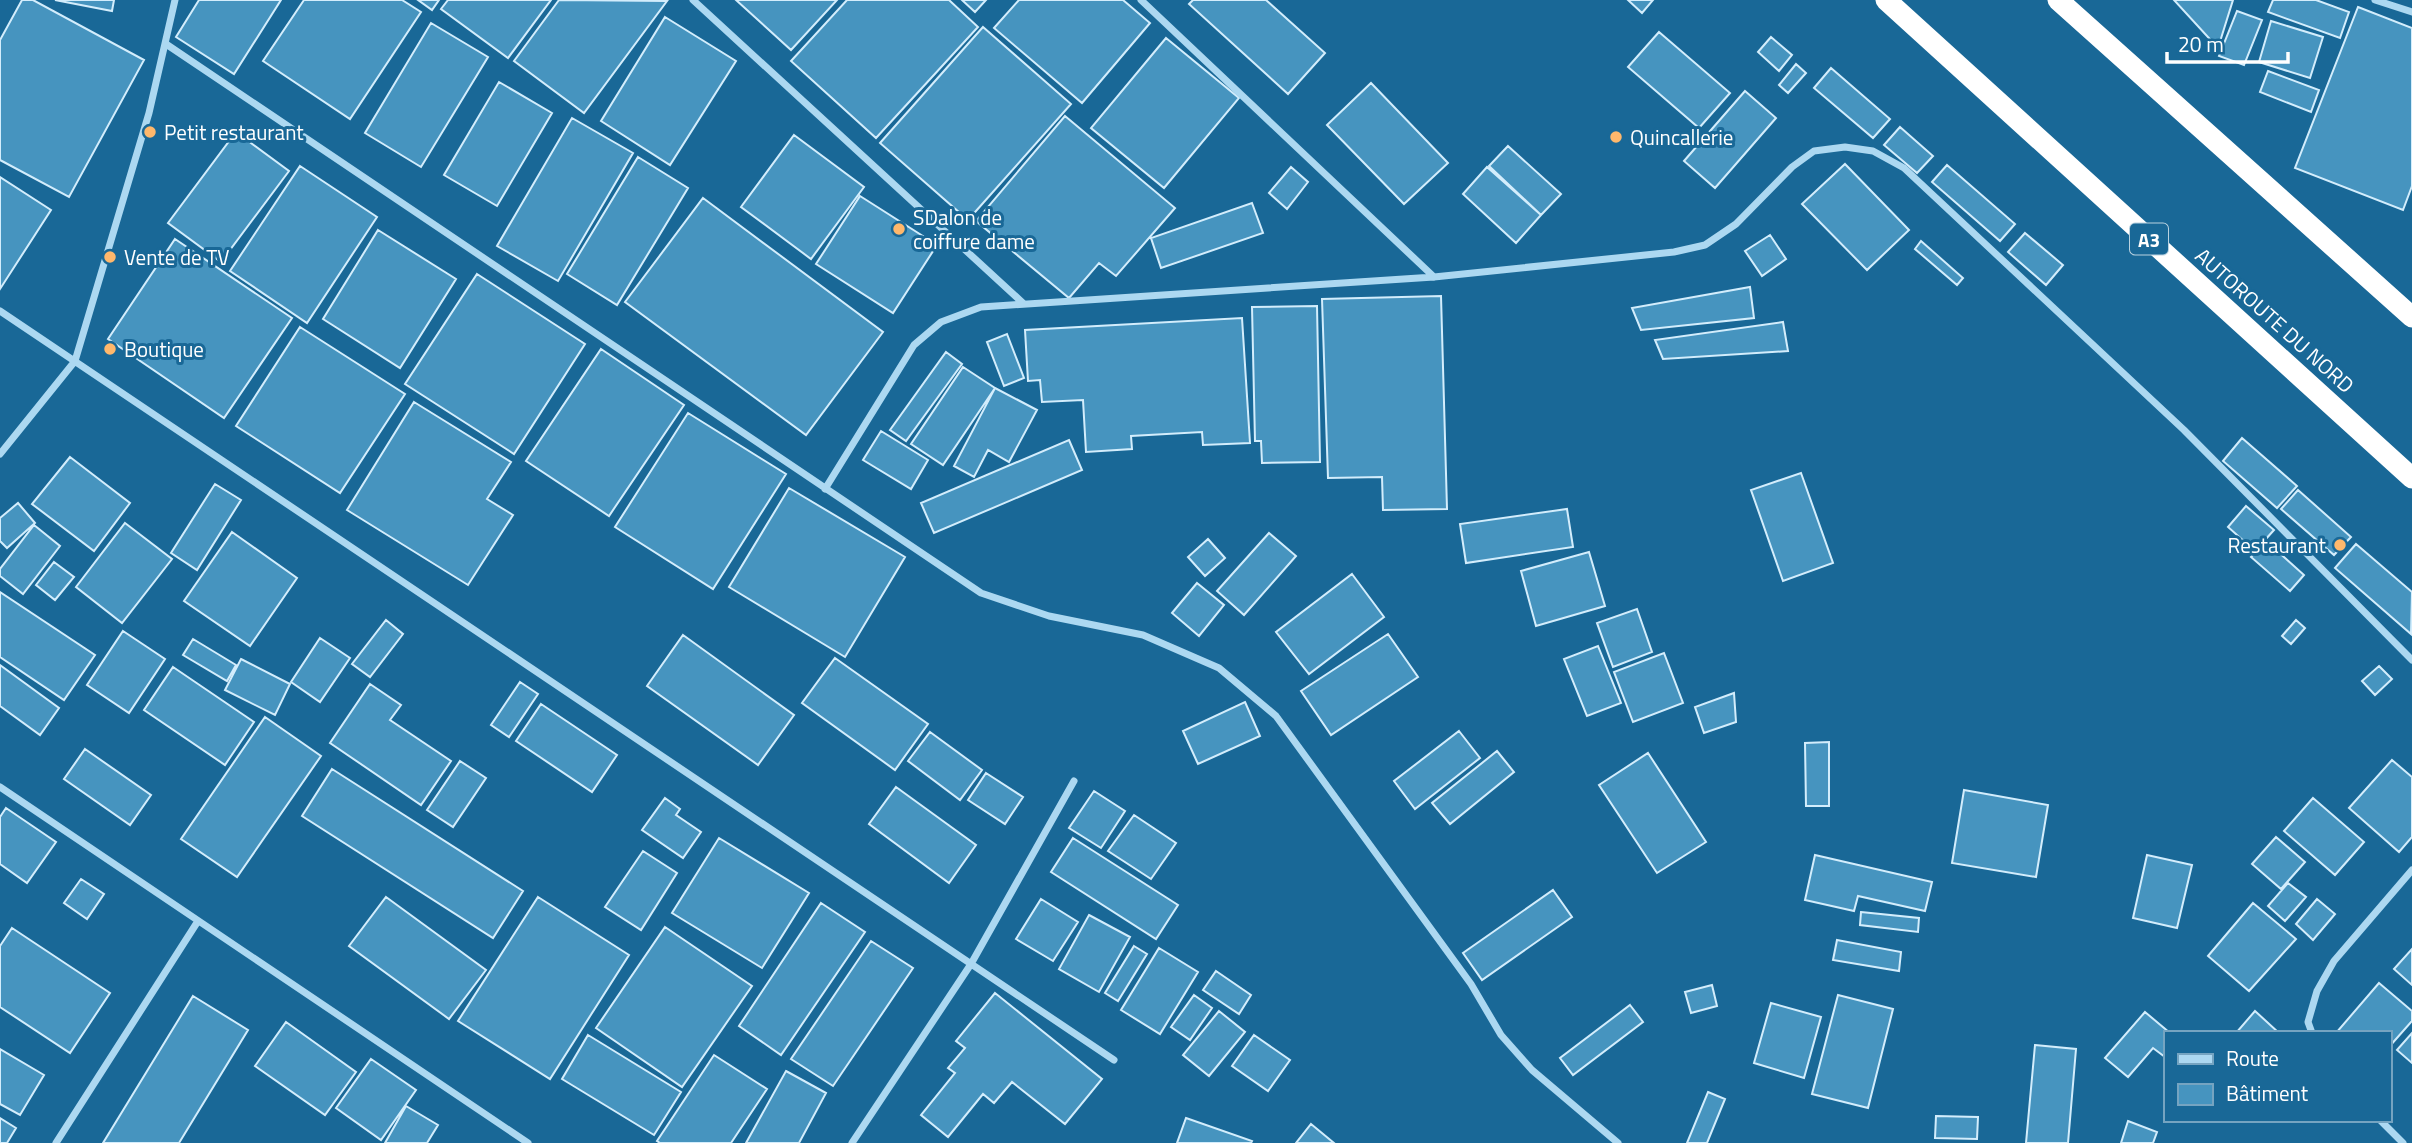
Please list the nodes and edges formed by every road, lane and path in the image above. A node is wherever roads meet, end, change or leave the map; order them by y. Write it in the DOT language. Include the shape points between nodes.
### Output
graph roads {
  1 [pos="175,0"];
  2 [pos="693,0"];
  3 [pos="1141,0"];
  4 [pos="1886,0"];
  5 [pos="2058,0"];
  6 [pos="2375,0"];
  7 [pos="2412,12"];
  8 [pos="166,44"];
  9 [pos="1434,277"];
  10 [pos="1023,303"];
  11 [pos="0,311"];
  12 [pos="2412,317"];
  13 [pos="75,361"];
  14 [pos="0,454"];
  15 [pos="2412,478"];
  16 [pos="825,489"];
  17 [pos="2412,660"];
  18 [pos="1074,781"];
  19 [pos="0,787"];
  20 [pos="2412,870"];
  21 [pos="198,921"];
  22 [pos="971,964"];
  23 [pos="2311,1031"];
  24 [pos="1114,1060"];
  25 [pos="2382,1122"];
  26 [pos="56,1143"];
  27 [pos="528,1143"];
  28 [pos="852,1143"];
  29 [pos="1618,1143"];
  30 [pos="2403,1143"];
  1 -- 8 [label="street"];
  2 -- 10 [label="street"];
  3 -- 9 [label="street"];
  4 -- 15 [label="highway, AUTOROUTE DU NORD / A3"];
  5 -- 12 [label="highway"];
  6 -- 7 [label="street"];
  8 -- 13 [label="street"];
  8 -- 16 [label="street"];
  9 -- 10 [label="street"];
  9 -- 17 [label="street" via="1705,245 1736,225 1791,167 1814,151 1845,147 1873,151 1904,168 2184,430"];
  10 -- 16 [label="street" via="981,307 941,321 914,345"];
  11 -- 13 [label="street"];
  13 -- 14 [label="street"];
  13 -- 22 [label="street"];
  16 -- 29 [label="street" via="981,593 1049,616 1143,635 1219,668 1276,716 1471,984 1501,1035 1532,1070"];
  18 -- 22 [label="street"];
  19 -- 21 [label="street"];
  20 -- 23 [label="street" via="2334,961 2317,991 2308,1022"];
  21 -- 26 [label="street"];
  21 -- 27 [label="street"];
  22 -- 24 [label="street"];
  22 -- 28 [label="street"];
  25 -- 30 [label="street"];
}
